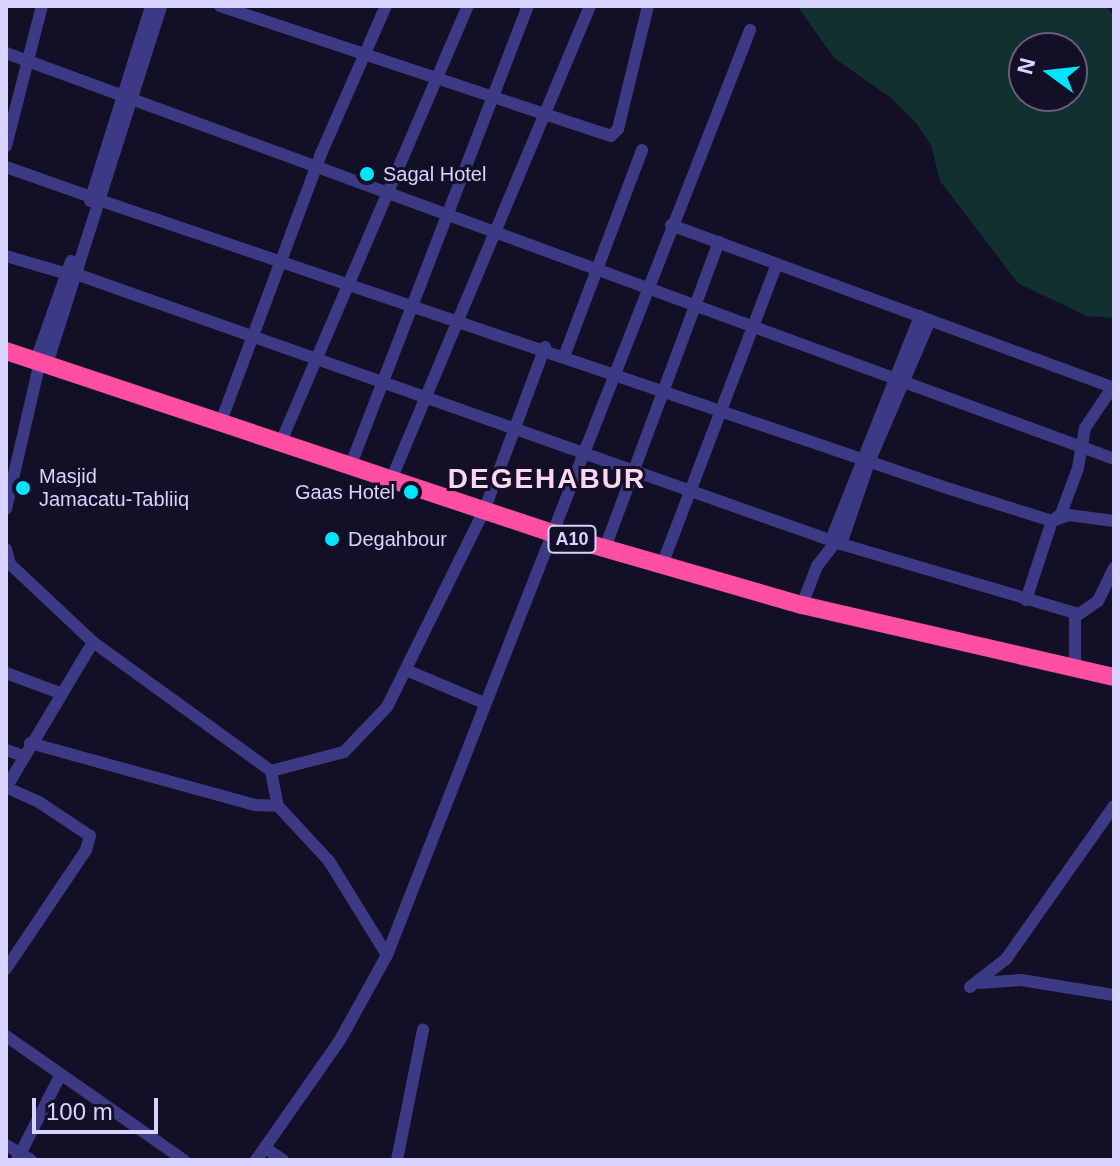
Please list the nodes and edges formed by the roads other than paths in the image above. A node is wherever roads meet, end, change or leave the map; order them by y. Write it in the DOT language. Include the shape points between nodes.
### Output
graph roads {
  1 [pos="42,6"];
  2 [pos="151,6"];
  3 [pos="161,6"];
  4 [pos="220,6"];
  5 [pos="386,6"];
  6 [pos="468,6"];
  7 [pos="528,6"];
  8 [pos="590,6"];
  9 [pos="648,6"];
  10 [pos="235,8"];
  11 [pos="750,30"];
  12 [pos="367,52"];
  13 [pos="6,53"];
  14 [pos="29,61"];
  15 [pos="437,77"];
  16 [pos="493,97"];
  17 [pos="125,100"];
  18 [pos="546,116"];
  19 [pos="6,146"];
  20 [pos="642,150"];
  21 [pos="6,167"];
  22 [pos="315,168"];
  23 [pos="388,195"];
  24 [pos="95,198"];
  25 [pos="447,216"];
  26 [pos="671,225"];
  27 [pos="496,233"];
  28 [pos="719,242"];
  29 [pos="6,256"];
  30 [pos="280,260"];
  31 [pos="777,264"];
  32 [pos="596,270"];
  33 [pos="71,274"];
  34 [pos="352,283"];
  35 [pos="646,288"];
  36 [pos="413,303"];
  37 [pos="696,305"];
  38 [pos="458,318"];
  39 [pos="925,318"];
  40 [pos="753,325"];
  41 [pos="252,334"];
  42 [pos="545,347"];
  43 [pos="6,351"];
  44 [pos="565,354"];
  45 [pos="321,357"];
  46 [pos="41,362"];
  47 [pos="614,372"];
  48 [pos="901,377"];
  49 [pos="384,380"];
  50 [pos="1113,388"];
  51 [pos="666,390"];
  52 [pos="425,395"];
  53 [pos="722,409"];
  54 [pos="220,424"];
  55 [pos="515,427"];
  56 [pos="280,444"];
  57 [pos="1080,447"];
  58 [pos="583,452"];
  59 [pos="867,459"];
  60 [pos="1114,459"];
  61 [pos="350,467"];
  62 [pos="635,470"];
  63 [pos="391,480"];
  64 [pos="691,490"];
  65 [pos="6,509"];
  66 [pos="484,511"];
  67 [pos="1052,521"];
  68 [pos="1114,521"];
  69 [pos="552,533"];
  70 [pos="836,542"];
  71 [pos="605,548"];
  72 [pos="7,559"];
  73 [pos="662,565"];
  74 [pos="1114,568"];
  75 [pos="1111,587"];
  76 [pos="1026,600"];
  77 [pos="802,605"];
  78 [pos="1075,617"];
  79 [pos="93,642"];
  80 [pos="1075,669"];
  81 [pos="406,670"];
  82 [pos="6,673"];
  83 [pos="1114,677"];
  84 [pos="60,693"];
  85 [pos="484,703"];
  86 [pos="30,743"];
  87 [pos="6,750"];
  88 [pos="23,756"];
  89 [pos="271,771"];
  90 [pos="6,788"];
  91 [pos="278,806"];
  92 [pos="1114,806"];
  93 [pos="387,955"];
  94 [pos="6,969"];
  95 [pos="1114,995"];
  96 [pos="423,1030"];
  97 [pos="6,1036"];
  98 [pos="60,1076"];
  99 [pos="6,1145"];
  100 [pos="265,1148"];
  101 [pos="23,1158"];
  102 [pos="184,1160"];
  103 [pos="256,1160"];
  104 [pos="283,1160"];
  105 [pos="397,1160"];
  1 -- 14 [label="street"];
  2 -- 17 [label="street"];
  3 -- 17 [label="street"];
  4 -- 10 [label="street"];
  5 -- 12 [label="street"];
  6 -- 15 [label="street"];
  7 -- 16 [label="street"];
  8 -- 18 [label="street"];
  9 -- 18 [label="street" via="616,134"];
  10 -- 12 [label="street"];
  11 -- 26 [label="street"];
  12 -- 15 [label="street"];
  12 -- 22 [label="street"];
  13 -- 14 [label="street"];
  14 -- 17 [label="street"];
  14 -- 19 [label="street"];
  15 -- 16 [label="street"];
  15 -- 23 [label="street"];
  16 -- 18 [label="street"];
  16 -- 25 [label="street"];
  17 -- 22 [label="street"];
  17 -- 24 [label="street"];
  18 -- 27 [label="street"];
  20 -- 32 [label="street"];
  21 -- 24 [label="street"];
  22 -- 23 [label="street"];
  22 -- 30 [label="street"];
  23 -- 25 [label="street"];
  23 -- 34 [label="street"];
  24 -- 30 [label="street"];
  24 -- 33 [label="street"];
  25 -- 27 [label="street"];
  25 -- 36 [label="street"];
  26 -- 28 [label="street"];
  26 -- 35 [label="street"];
  27 -- 32 [label="street"];
  27 -- 38 [label="street"];
  28 -- 31 [label="street"];
  28 -- 37 [label="street"];
  29 -- 33 [label="street"];
  30 -- 34 [label="street"];
  30 -- 41 [label="street"];
  31 -- 39 [label="street"];
  31 -- 40 [label="street"];
  32 -- 35 [label="street"];
  32 -- 44 [label="street"];
  33 -- 41 [label="street"];
  33 -- 46 [label="street"];
  34 -- 36 [label="street"];
  34 -- 45 [label="street"];
  35 -- 37 [label="street"];
  35 -- 47 [label="street"];
  36 -- 38 [label="street"];
  36 -- 49 [label="street"];
  37 -- 40 [label="street"];
  37 -- 51 [label="street"];
  38 -- 42 [label="street"];
  38 -- 52 [label="street"];
  39 -- 48 [label="street"];
  39 -- 50 [label="street"];
  40 -- 48 [label="street"];
  40 -- 53 [label="street"];
  41 -- 45 [label="street"];
  41 -- 54 [label="street"];
  42 -- 44 [label="street"];
  42 -- 55 [label="street"];
  43 -- 46 [label="highway, A10"];
  44 -- 47 [label="street"];
  45 -- 49 [label="street"];
  45 -- 56 [label="street"];
  46 -- 54 [label="highway, A10"];
  46 -- 65 [label="street"];
  47 -- 51 [label="street"];
  47 -- 58 [label="street"];
  48 -- 57 [label="street"];
  48 -- 59 [label="street"];
  49 -- 52 [label="street"];
  49 -- 61 [label="street"];
  50 -- 57 [label="street" via="1085,428"];
  51 -- 53 [label="street"];
  51 -- 62 [label="street"];
  52 -- 55 [label="street"];
  52 -- 63 [label="street"];
  53 -- 59 [label="street"];
  53 -- 64 [label="street"];
  54 -- 56 [label="highway, A10"];
  55 -- 58 [label="street"];
  55 -- 66 [label="street"];
  56 -- 61 [label="highway, A10"];
  57 -- 60 [label="street"];
  57 -- 67 [label="street" via="1061,514"];
  58 -- 62 [label="street"];
  58 -- 69 [label="street"];
  59 -- 67 [label="street"];
  59 -- 70 [label="street"];
  61 -- 63 [label="highway, A10"];
  62 -- 64 [label="street"];
  62 -- 71 [label="street"];
  63 -- 66 [label="highway, A10"];
  64 -- 70 [label="street"];
  64 -- 73 [label="street"];
  66 -- 69 [label="highway, A10"];
  66 -- 81 [label="street"];
  67 -- 68 [label="street" via="1069,515"];
  67 -- 76 [label="street"];
  69 -- 71 [label="highway, A10"];
  69 -- 85 [label="street"];
  70 -- 76 [label="street"];
  70 -- 77 [label="street" via="817,566"];
  71 -- 73 [label="highway, A10"];
  72 -- 79 [label="street"];
  73 -- 77 [label="highway, A10"];
  74 -- 75 [label="street"];
  75 -- 78 [label="street"];
  76 -- 78 [label="street"];
  77 -- 80 [label="highway, A10"];
  78 -- 80 [label="street"];
  79 -- 84 [label="street"];
  79 -- 89 [label="street"];
  80 -- 83 [label="highway, A10"];
  81 -- 85 [label="street"];
  81 -- 89 [label="street" via="374,724 344,752"];
  82 -- 84 [label="street"];
  84 -- 86 [label="street"];
  85 -- 93 [label="street"];
  86 -- 88 [label="street"];
  86 -- 91 [label="street" via="255,805"];
  87 -- 88 [label="street"];
  88 -- 90 [label="street"];
  89 -- 91 [label="street"];
  90 -- 94 [label="street" via="39,802 90,836 80,860 38,914"];
  91 -- 93 [label="street" via="329,861"];
  92 -- 95 [label="street" via="1006,959 970,987 984,981 1021,980"];
  93 -- 100 [label="street" via="340,1040"];
  96 -- 105 [label="street"];
  97 -- 98 [label="street"];
  98 -- 101 [label="street"];
  98 -- 102 [label="street"];
  99 -- 101 [label="street"];
  100 -- 103 [label="street"];
  100 -- 104 [label="street"];
}
